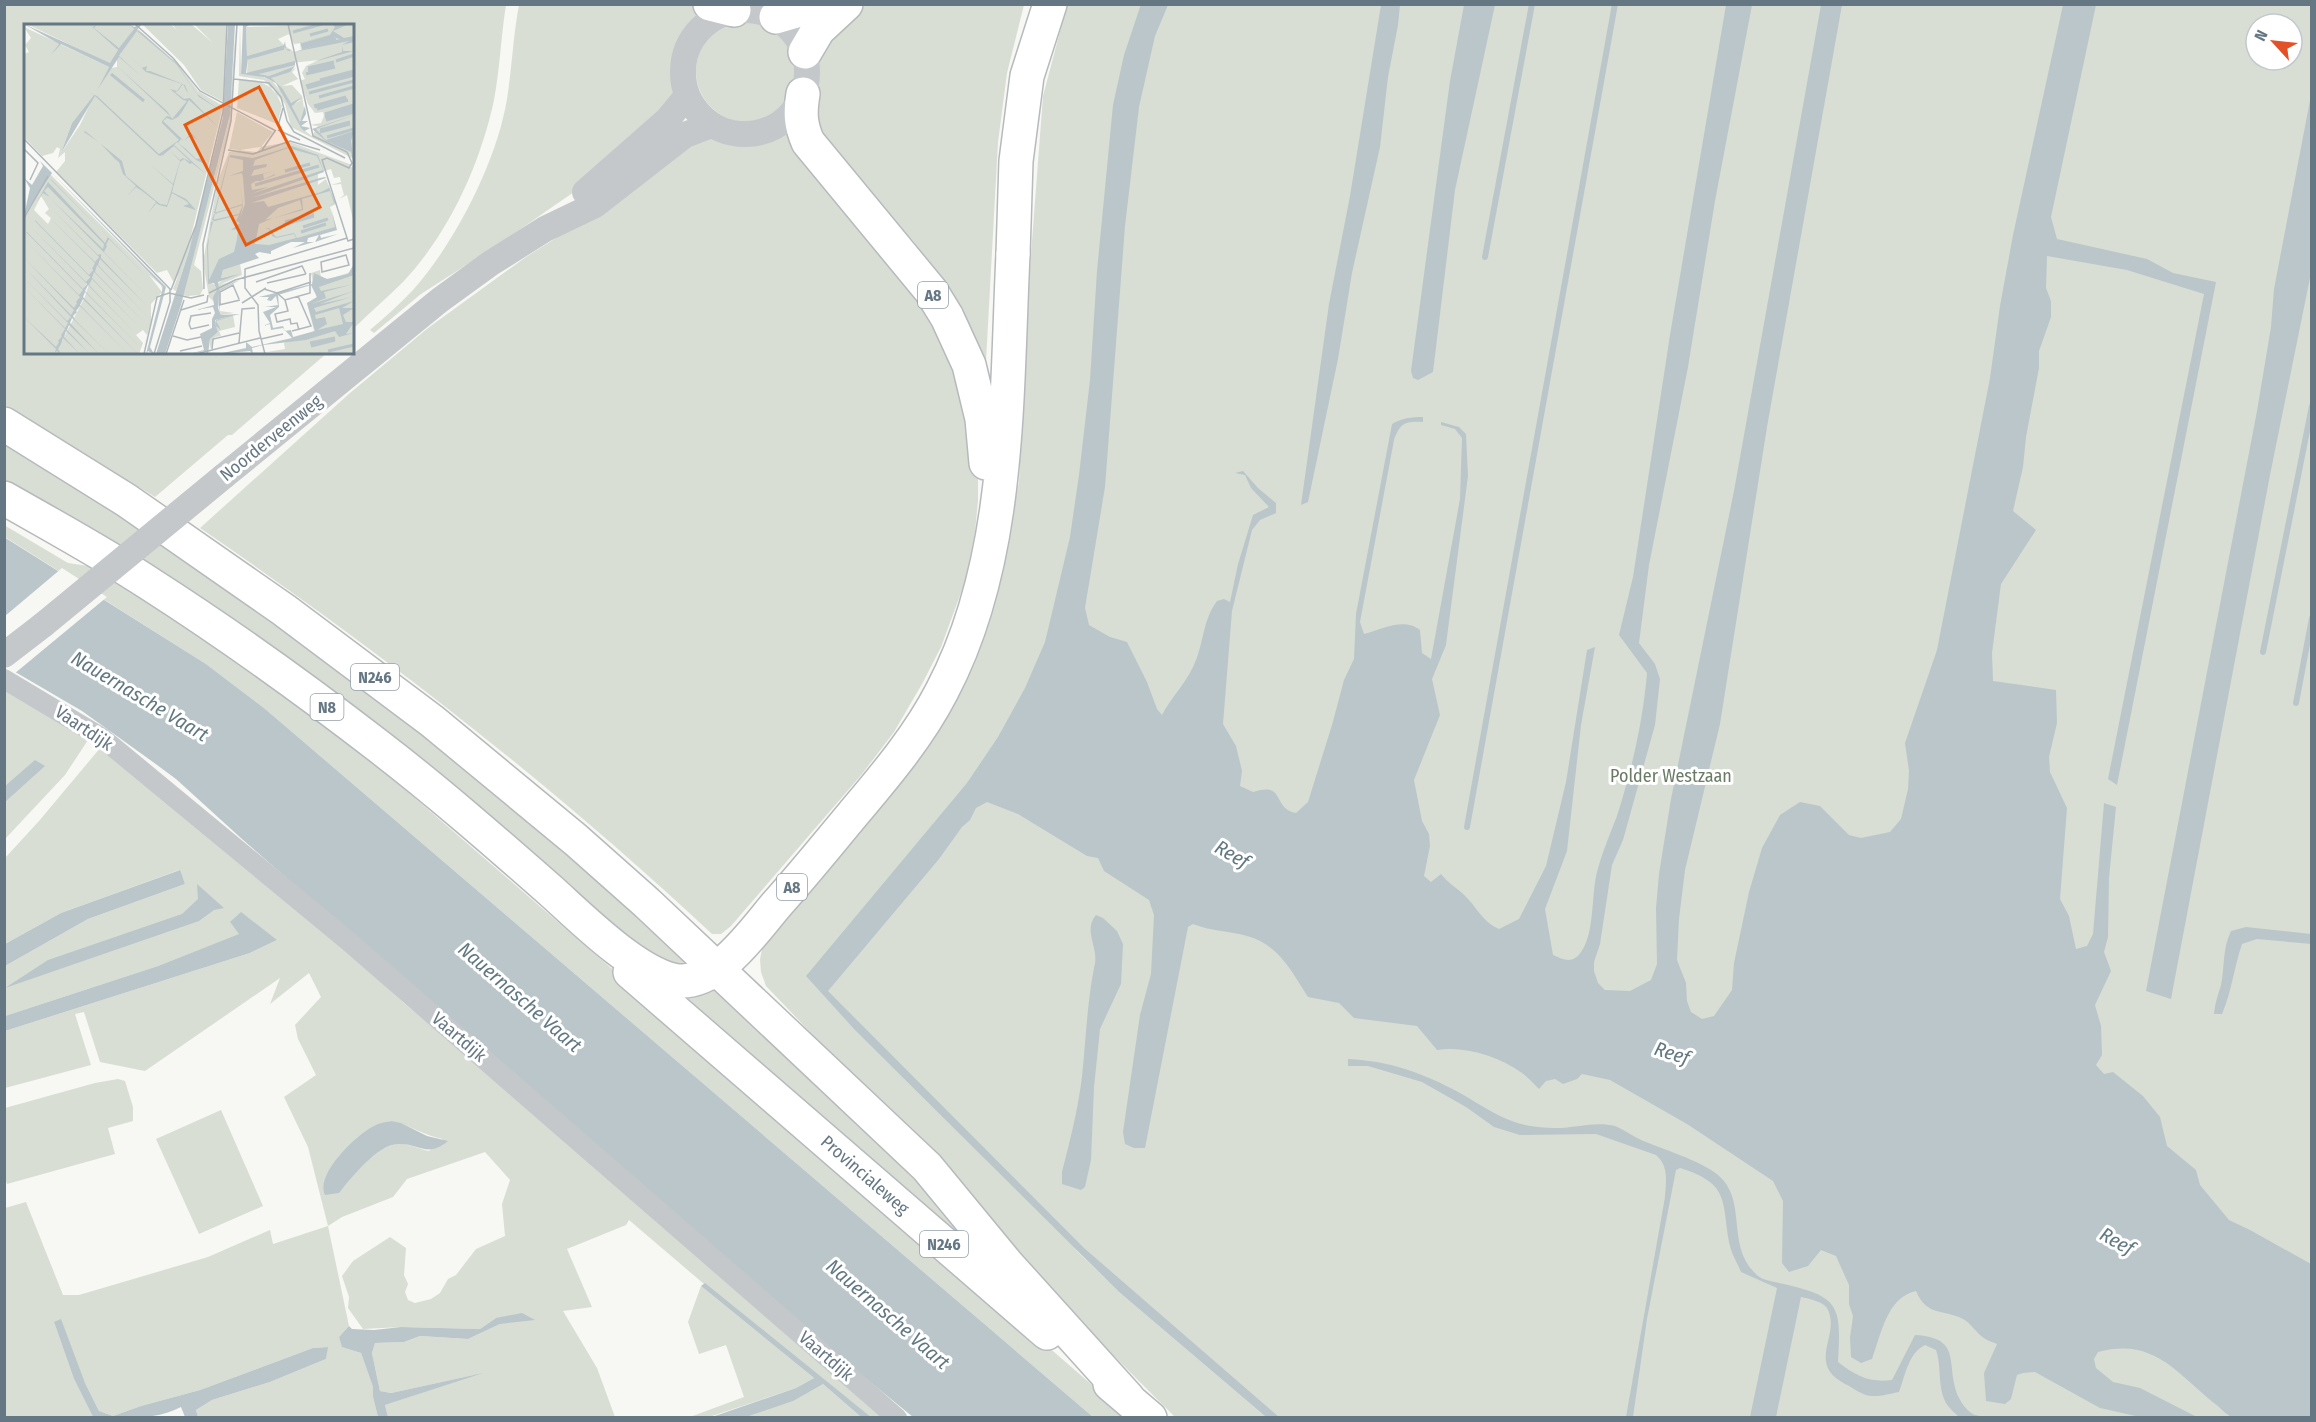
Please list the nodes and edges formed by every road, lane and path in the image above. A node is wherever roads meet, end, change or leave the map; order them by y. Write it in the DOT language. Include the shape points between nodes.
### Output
graph roads {
  1 [pos="807,4"];
  2 [pos="846,4"];
  3 [pos="1050,4"];
  4 [pos="722,7"];
  5 [pos="777,17"];
  6 [pos="805,52"];
  7 [pos="803,94"];
  8 [pos="687,96"];
  9 [pos="711,125"];
  10 [pos="544,229"];
  11 [pos="4,424"];
  12 [pos="4,498"];
  13 [pos="994,531"];
  14 [pos="4,655"];
  15 [pos="4,679"];
  16 [pos="610,944"];
  17 [pos="716,969"];
  18 [pos="1139,1408"];
  19 [pos="897,1418"];
  1 -- 5 [label="highway"];
  2 -- 6 [label="highway" via="818,30"];
  3 -- 13 [label="highway, A8" via="1027,76 1016,161 1005,420"];
  4 -- 5 [label="street" via="753,9"];
  4 -- 8 [label="street" via="691,41 682,78"];
  5 -- 6 [label="street" via="796,35"];
  6 -- 7 [label="street" via="807,78"];
  7 -- 9 [label="street" via="797,108 780,124 761,132 740,135"];
  7 -- 13 [label="highway, A8" via="800,115 808,142 930,291 960,341 982,419"];
  8 -- 9 [label="street" via="695,111"];
  8 -- 10 [label="street, Noorderveenweg" via="667,120"];
  9 -- 10 [label="street, Noorderveenweg" via="685,135 595,205"];
  10 -- 14 [label="street, Noorderveenweg, bridge" via="440,300"];
  11 -- 17 [label="highway, N246" via="117,494 360,664 576,840"];
  12 -- 16 [label="highway, N8" via="146,581 318,700 431,788"];
  13 -- 17 [label="highway, A8" via="972,617 941,693 888,771 740,948"];
  15 -- 19 [label="street, Vaartdijk" via="101,737 347,940"];
  16 -- 17 [label="highway, A8" via="668,979 686,981"];
  16 -- 18 [label="highway, Provincialeweg / N246" via="632,976 1020,1311"];
  17 -- 18 [label="highway, Provincialeweg / N246" via="927,1167 1007,1264"];
}
